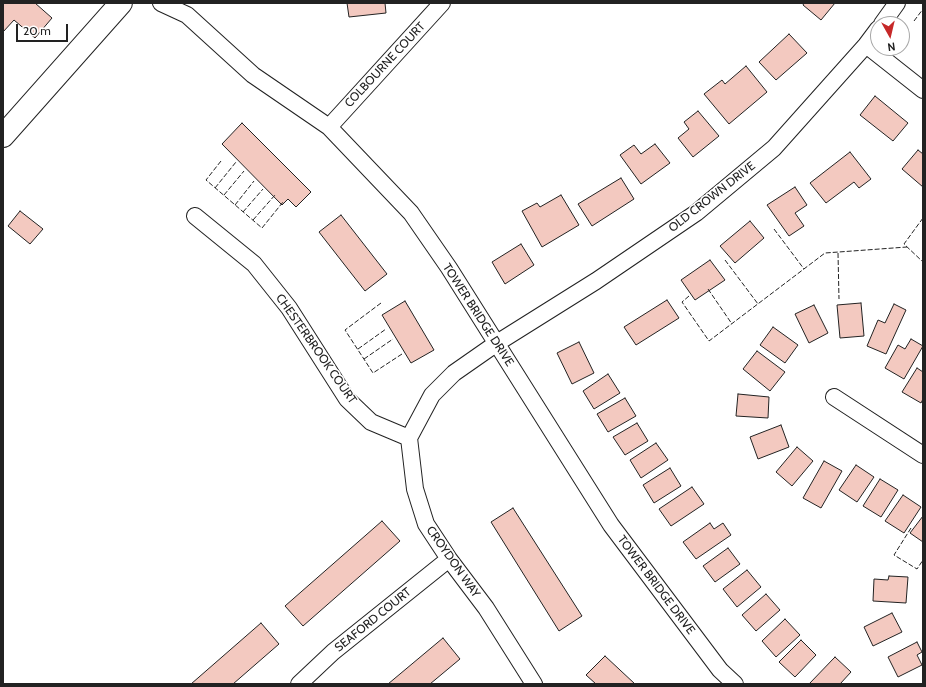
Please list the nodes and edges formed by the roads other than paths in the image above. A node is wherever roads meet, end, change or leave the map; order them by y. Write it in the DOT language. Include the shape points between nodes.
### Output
graph roads {
  1 [pos="121,3"];
  2 [pos="161,3"];
  3 [pos="442,3"];
  4 [pos="898,3"];
  5 [pos="888,16"];
  6 [pos="870,40"];
  7 [pos="866,45"];
  8 [pos="923,90"];
  9 [pos="329,127"];
  10 [pos="3,136"];
  11 [pos="195,216"];
  12 [pos="497,343"];
  13 [pos="834,397"];
  14 [pos="408,438"];
  15 [pos="923,455"];
  16 [pos="449,559"];
  17 [pos="299,684"];
  18 [pos="534,684"];
  19 [pos="736,684"];
  1 -- 10 [label="main road"];
  2 -- 9 [label="street, TOWER BRIDGE DRIVE" via="187,15 254,76"];
  3 -- 9 [label="street, COLBOURNE COURT"];
  4 -- 5 [label="street"];
  6 -- 7 [label="street, OLD CROWN DRIVE"];
  7 -- 8 [label="street"];
  7 -- 12 [label="street, OLD CROWN DRIVE" via="774,148 696,212 596,281"];
  9 -- 12 [label="street, TOWER BRIDGE DRIVE" via="411,213"];
  11 -- 14 [label="street, CHESTERBROOK COURT" via="254,264 289,308 348,399 372,422"];
  12 -- 14 [label="street" via="454,373 432,395"];
  12 -- 19 [label="street, TOWER BRIDGE DRIVE" via="611,525 720,670"];
  13 -- 15 [label="street"];
  14 -- 16 [label="street, CROYDON WAY" via="415,489 426,524"];
  16 -- 17 [label="street, SEAFORD COURT" via="333,652"];
  16 -- 18 [label="street, CROYDON WAY" via="486,608"];
}
